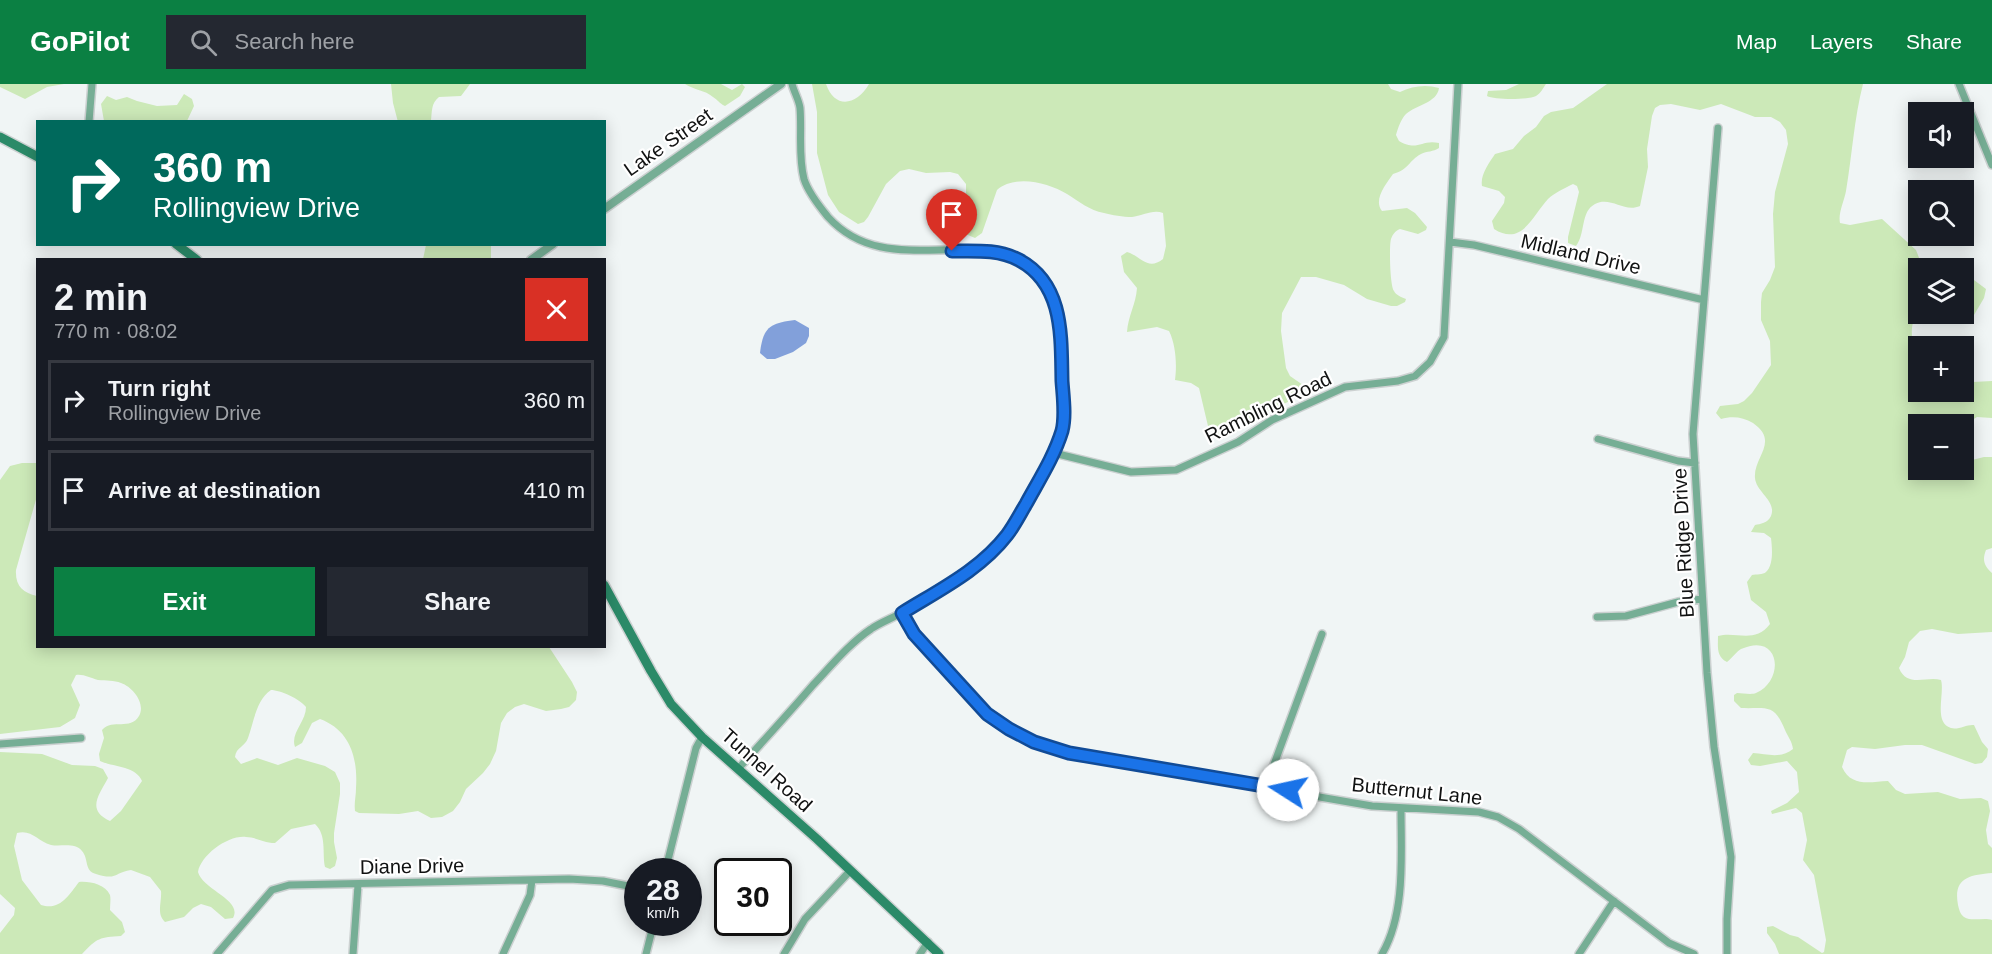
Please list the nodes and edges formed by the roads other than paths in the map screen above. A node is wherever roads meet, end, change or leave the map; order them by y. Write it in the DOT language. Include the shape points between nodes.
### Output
graph roads {
  1 [pos="92,84"];
  2 [pos="781,84"];
  3 [pos="792,84"];
  4 [pos="1458,84"];
  5 [pos="1959,84"];
  6 [pos="89,120"];
  7 [pos="1718,128"];
  8 [pos="0,137"];
  9 [pos="36,156"];
  10 [pos="1992,165"];
  11 [pos="606,208"];
  12 [pos="1450,242"];
  13 [pos="178,246"];
  14 [pos="550,246"];
  15 [pos="194,258"];
  16 [pos="534,258"];
  17 [pos="1704,300"];
  18 [pos="1598,439"];
  19 [pos="1054,453"];
  20 [pos="1695,463"];
  21 [pos="606,589"];
  22 [pos="1702,599"];
  23 [pos="902,613"];
  24 [pos="1597,617"];
  25 [pos="1322,634"];
  26 [pos="702,736"];
  27 [pos="81,738"];
  28 [pos="0,744"];
  29 [pos="739,768"];
  30 [pos="1266,786"];
  31 [pos="1401,808"];
  32 [pos="668,858"];
  33 [pos="850,871"];
  34 [pos="532,880"];
  35 [pos="358,885"];
  36 [pos="624,885"];
  37 [pos="1614,901"];
  38 [pos="650,936"];
  39 [pos="928,942"];
  40 [pos="217,954"];
  41 [pos="353,954"];
  42 [pos="503,954"];
  43 [pos="646,954"];
  44 [pos="784,954"];
  45 [pos="920,954"];
  46 [pos="939,954"];
  47 [pos="1382,954"];
  48 [pos="1579,954"];
  49 [pos="1694,954"];
  50 [pos="1727,954"];
  1 -- 6 [label="street"];
  2 -- 11 [label="street, Lake Street"];
  3 -- 19 [label="street" via="800,106 804,179 818,206 836,225 856,240 881,248 993,251 1018,260 1039,274 1053,296 1060,321 1063,428"];
  4 -- 12 [label="street, Rambling Road"];
  5 -- 10 [label="street"];
  7 -- 17 [label="street, Blue Ridge Drive"];
  8 -- 9 [label="main road"];
  12 -- 17 [label="street, Midland Drive"];
  12 -- 19 [label="street, Rambling Road" via="1444,337 1430,362 1415,376 1345,387 1176,470 1131,472"];
  13 -- 15 [label="main road"];
  14 -- 16 [label="street"];
  17 -- 20 [label="street, Blue Ridge Drive" via="1693,434"];
  18 -- 20 [label="street"];
  19 -- 23 [label="street" via="1009,533 992,554"];
  20 -- 22 [label="street, Blue Ridge Drive"];
  21 -- 26 [label="main road, Tunnel Road" via="667,697"];
  22 -- 24 [label="street" via="1626,616"];
  22 -- 50 [label="street, Blue Ridge Drive" via="1713,737 1731,857"];
  23 -- 29 [label="street" via="871,629 844,653"];
  23 -- 30 [label="street, Butternut Lane" via="914,634 987,714 1034,742 1069,753"];
  25 -- 30 [label="street"];
  26 -- 29 [label="main road, Tunnel Road"];
  26 -- 32 [label="street"];
  27 -- 28 [label="street"];
  29 -- 33 [label="main road, Tunnel Road"];
  30 -- 31 [label="street, Butternut Lane"];
  31 -- 37 [label="street, Butternut Lane" via="1479,812 1498,817"];
  31 -- 47 [label="street" via="1401,872 1395,924"];
  33 -- 39 [label="main road, Tunnel Road"];
  33 -- 44 [label="street" via="805,919"];
  34 -- 35 [label="street, Diane Drive"];
  34 -- 36 [label="street, Diane Drive" via="603,881"];
  34 -- 42 [label="street" via="530,894"];
  35 -- 40 [label="street, Diane Drive" via="289,885 272,890"];
  35 -- 41 [label="street"];
  37 -- 48 [label="street"];
  37 -- 49 [label="street, Butternut Lane" via="1669,943"];
  38 -- 43 [label="street"];
  39 -- 45 [label="street"];
  39 -- 46 [label="main road, Tunnel Road"];
}
